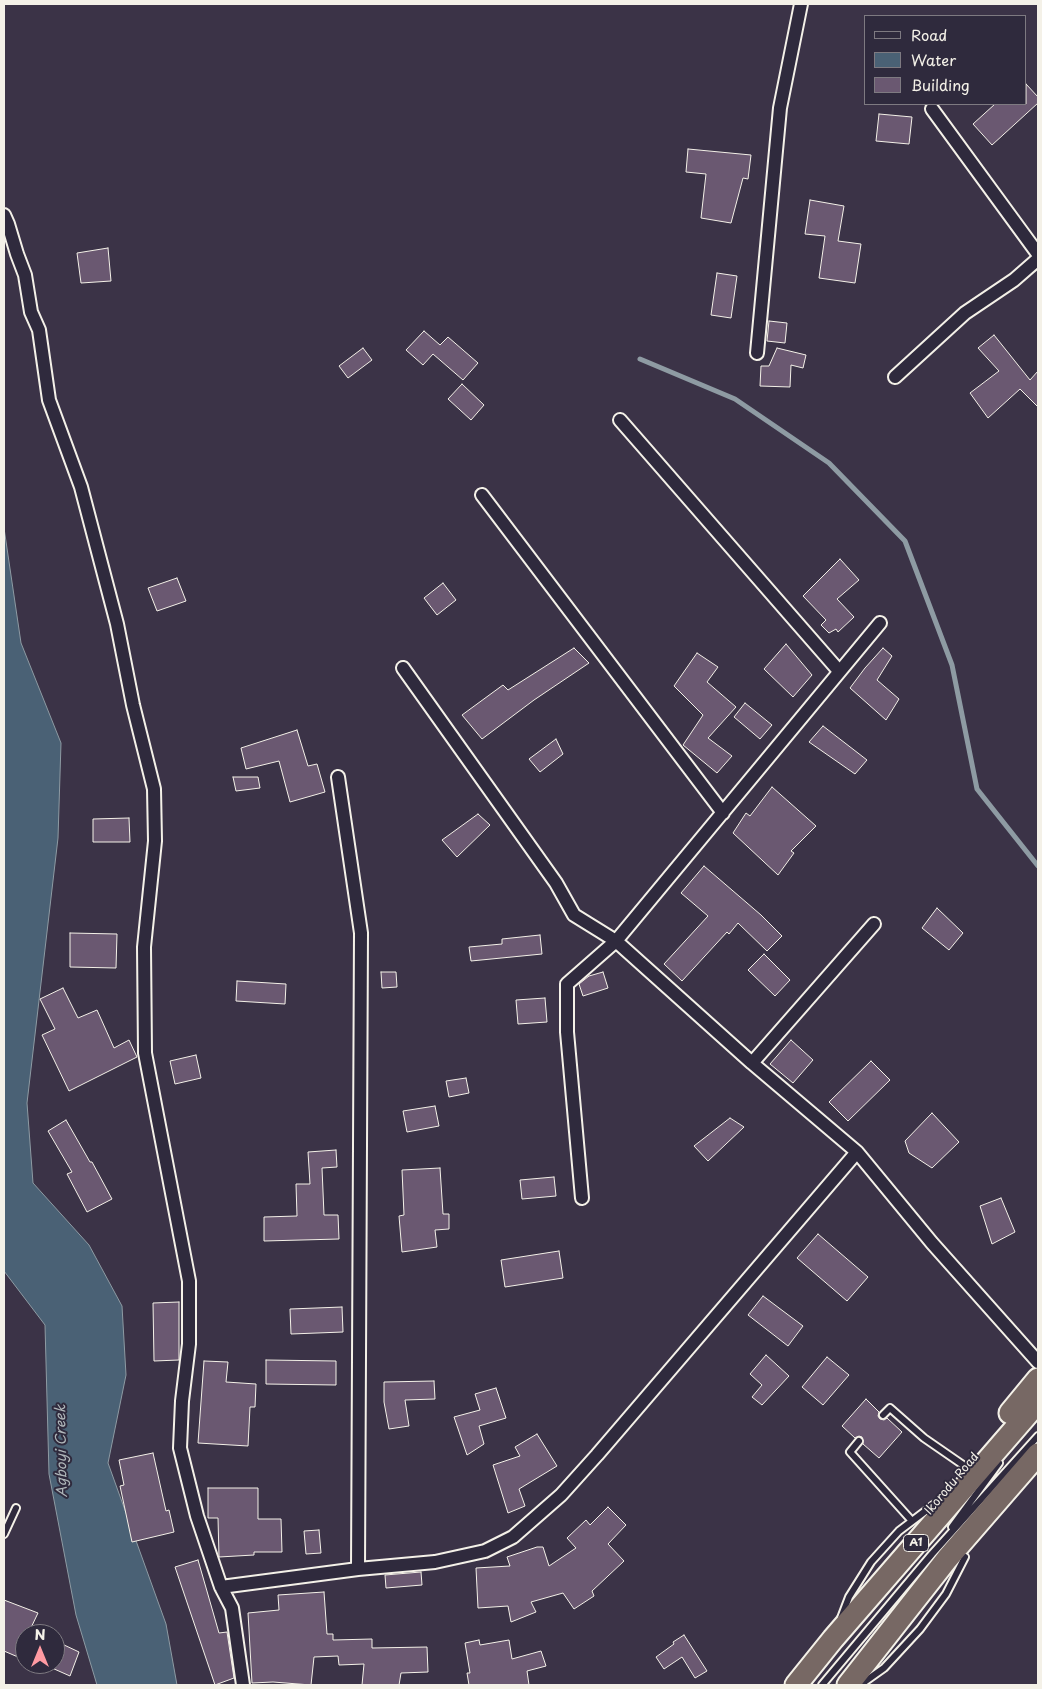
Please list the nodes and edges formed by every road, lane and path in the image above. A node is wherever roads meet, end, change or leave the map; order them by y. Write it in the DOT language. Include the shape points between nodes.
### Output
graph roads {
  1 [pos="801,4"];
  2 [pos="932,109"];
  3 [pos="4,215"];
  4 [pos="1038,254"];
  5 [pos="1038,259"];
  6 [pos="758,353"];
  7 [pos="895,377"];
  8 [pos="620,420"];
  9 [pos="482,495"];
  10 [pos="880,623"];
  11 [pos="403,668"];
  12 [pos="839,672"];
  13 [pos="338,777"];
  14 [pos="723,813"];
  15 [pos="874,924"];
  16 [pos="616,941"];
  17 [pos="752,1062"];
  18 [pos="857,1152"];
  19 [pos="582,1198"];
  20 [pos="1038,1362"];
  21 [pos="1038,1379"];
  22 [pos="1038,1402"];
  23 [pos="883,1415"];
  24 [pos="1038,1436"];
  25 [pos="859,1441"];
  26 [pos="1038,1454"];
  27 [pos="1003,1457"];
  28 [pos="966,1467"];
  29 [pos="1038,1474"];
  30 [pos="936,1503"];
  31 [pos="16,1508"];
  32 [pos="912,1521"];
  33 [pos="4,1534"];
  34 [pos="932,1554"];
  35 [pos="358,1569"];
  36 [pos="221,1587"];
  37 [pos="833,1639"];
  38 [pos="856,1681"];
  39 [pos="243,1685"];
  40 [pos="796,1685"];
  41 [pos="822,1685"];
  1 -- 6 [label="street" via="780,108"];
  2 -- 4 [label="street"];
  3 -- 36 [label="street" via="25,275 31,312 39,330 48,400 80,487 117,624 154,789 155,841 144,947 145,1053 189,1281 189,1344 180,1448 196,1516"];
  5 -- 7 [label="street" via="1014,280 965,313"];
  8 -- 12 [label="street"];
  9 -- 14 [label="street"];
  10 -- 12 [label="street"];
  11 -- 16 [label="street" via="556,883 574,915"];
  12 -- 14 [label="street"];
  13 -- 35 [label="street" via="361,932"];
  14 -- 16 [label="street"];
  15 -- 17 [label="street"];
  16 -- 17 [label="street"];
  16 -- 19 [label="street" via="568,984 568,1032"];
  17 -- 18 [label="street"];
  18 -- 20 [label="street" via="932,1243"];
  18 -- 35 [label="street" via="597,1456 513,1537 484,1551 435,1562"];
  21 -- 28 [label="highway, Ikorodu Road / A1"];
  22 -- 37 [label="highway, Ikorodu Road / A1"];
  23 -- 28 [label="lane" via="890,1408 924,1438"];
  24 -- 34 [label="lane"];
  25 -- 32 [label="lane" via="850,1452"];
  26 -- 38 [label="highway" via="947,1559"];
  27 -- 34 [label="lane"];
  28 -- 30 [label="highway, Ikorodu Road / A1"];
  29 -- 38 [label="highway"];
  30 -- 32 [label="lane"];
  30 -- 37 [label="highway, Ikorodu Road / A1"];
  31 -- 33 [label="lane"];
  32 -- 37 [label="lane" via="870,1562 849,1597"];
  34 -- 41 [label="lane"];
  35 -- 36 [label="street"];
  36 -- 39 [label="street" via="232,1608"];
  37 -- 40 [label="highway, Ikorodu Road / A1"];
}
